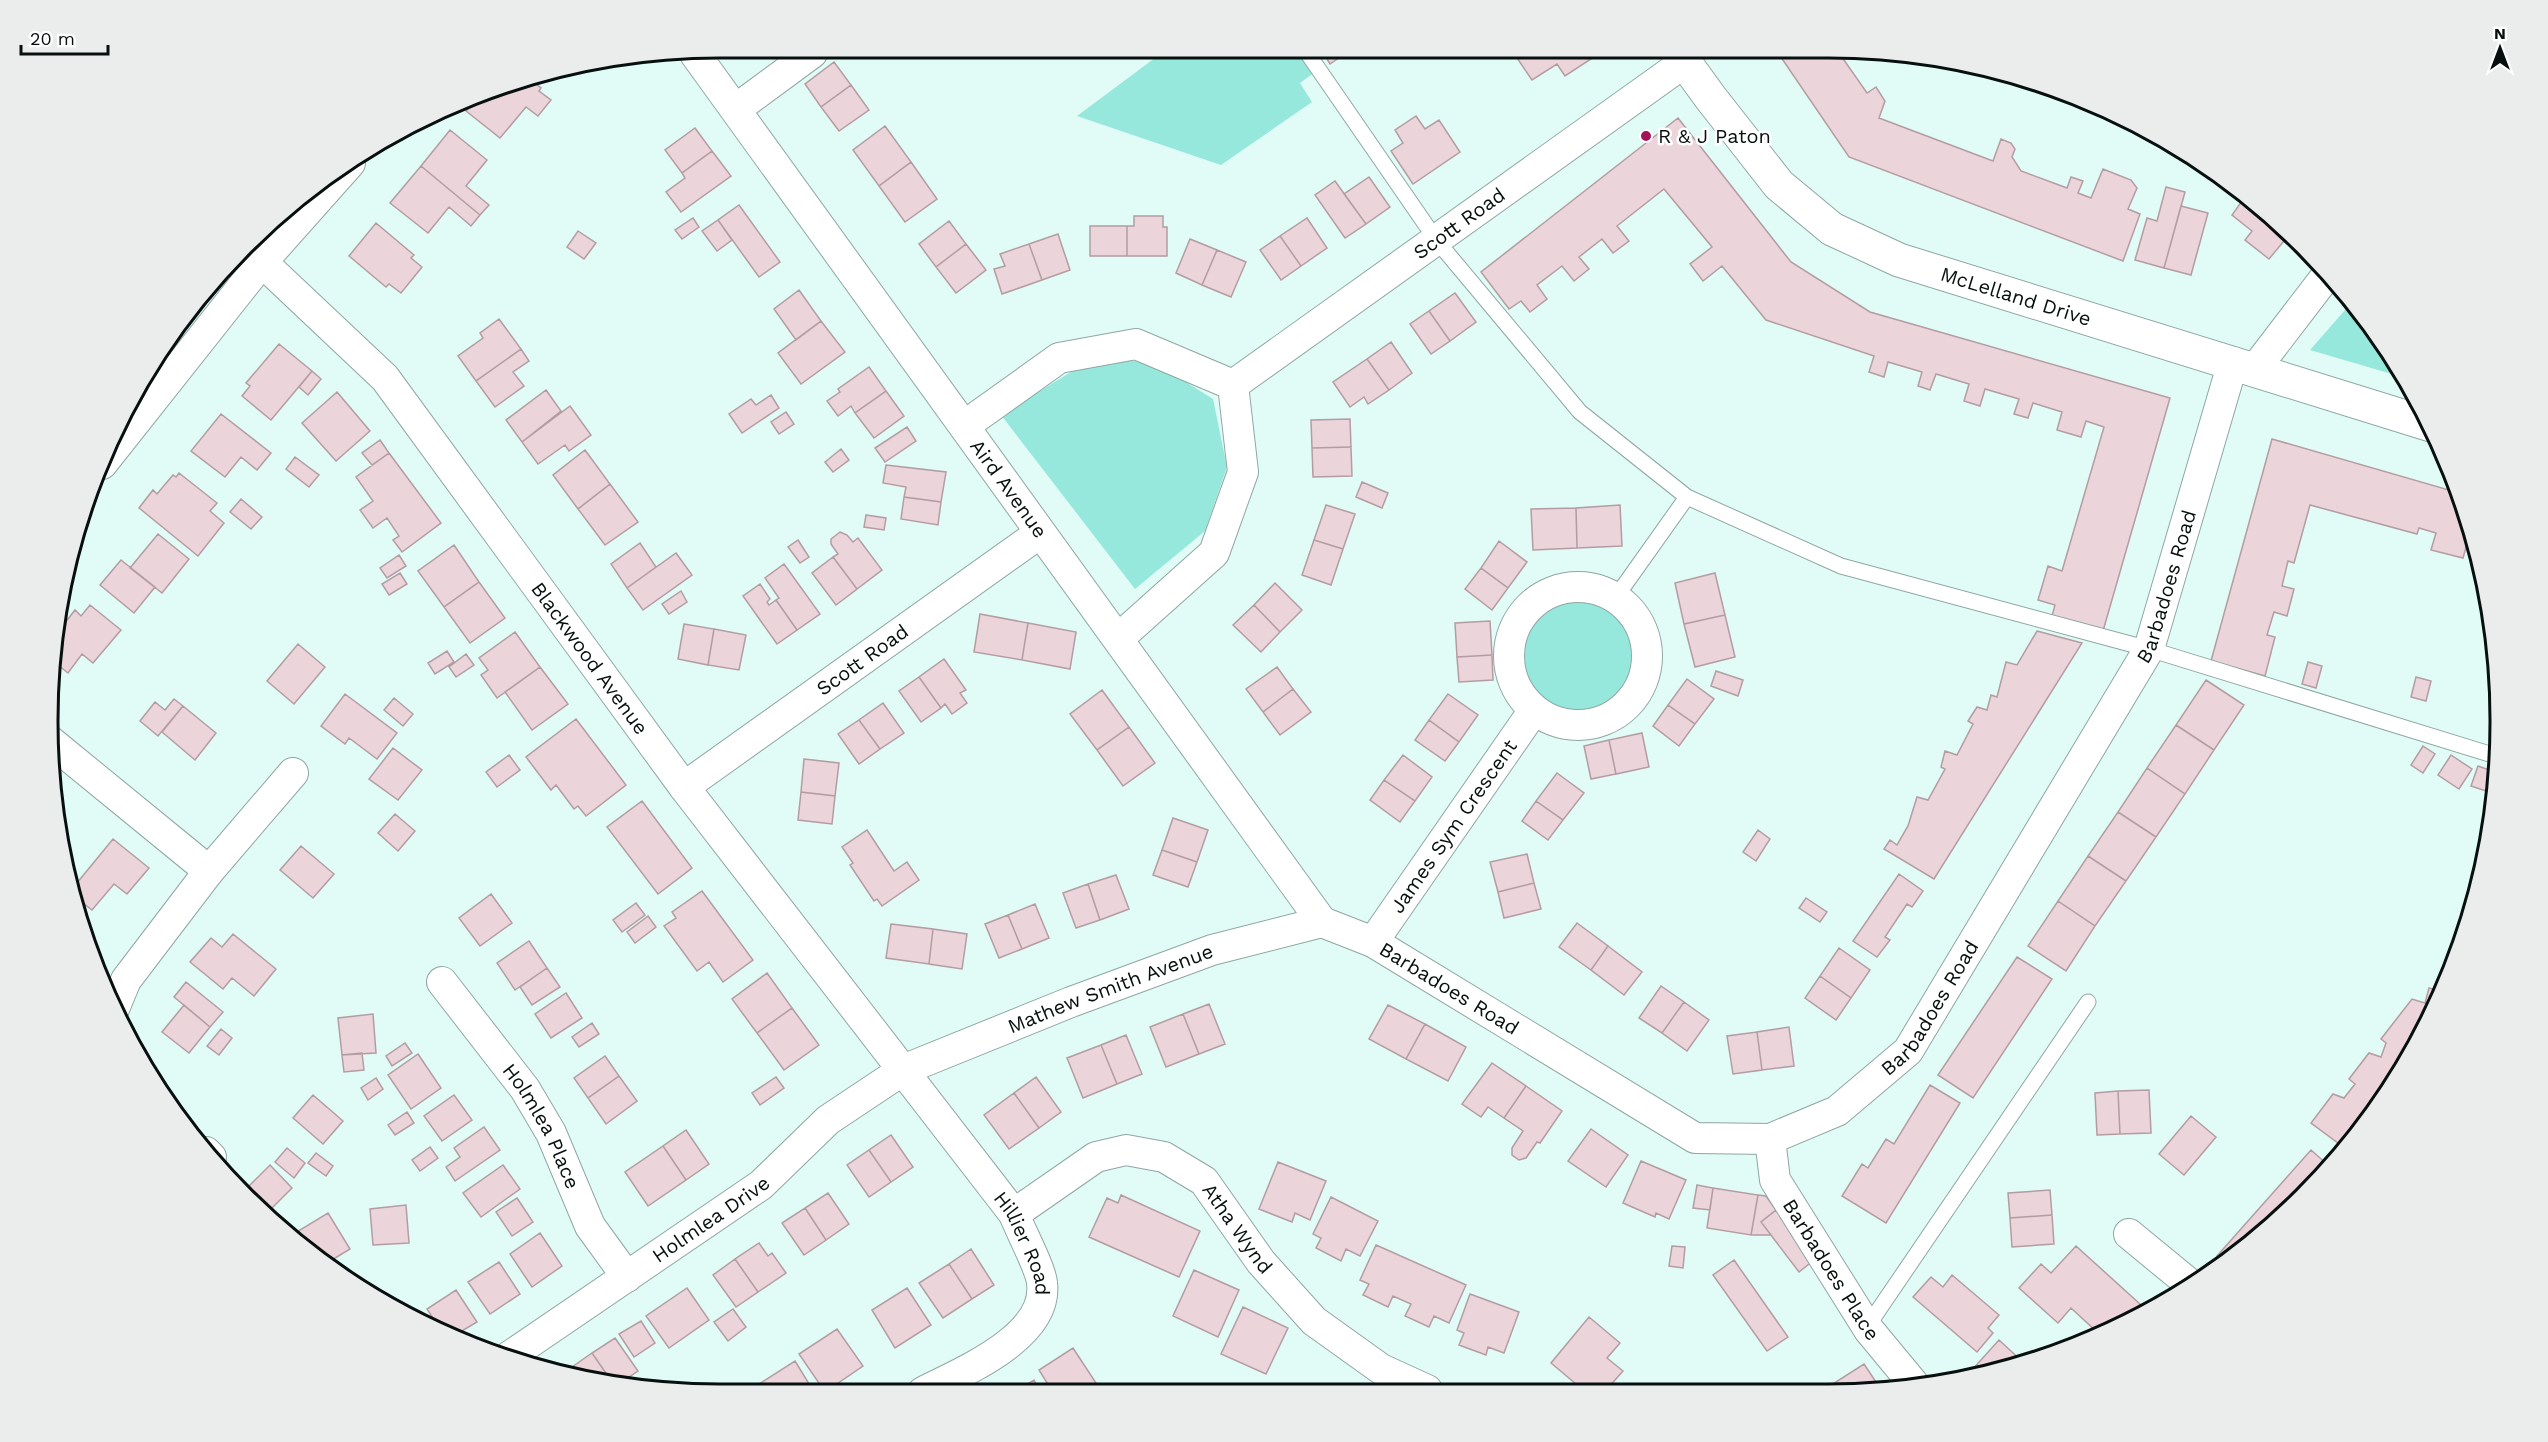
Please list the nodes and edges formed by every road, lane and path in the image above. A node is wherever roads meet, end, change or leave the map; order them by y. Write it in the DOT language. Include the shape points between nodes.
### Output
graph roads {
  1 [pos="805,58"];
  2 [pos="1311,58"];
  3 [pos="1677,58"];
  4 [pos="1682,58"];
  5 [pos="698,59"];
  6 [pos="736,109"];
  7 [pos="328,188"];
  8 [pos="1437,241"];
  9 [pos="262,262"];
  10 [pos="2322,281"];
  11 [pos="2244,365"];
  12 [pos="1233,385"];
  13 [pos="146,393"];
  14 [pos="2417,421"];
  15 [pos="964,426"];
  16 [pos="1687,497"];
  17 [pos="1040,533"];
  18 [pos="1616,597"];
  19 [pos="1119,638"];
  20 [pos="2149,649"];
  21 [pos="1533,710"];
  22 [pos="59,749"];
  23 [pos="2488,754"];
  24 [pos="293,773"];
  25 [pos="684,787"];
  26 [pos="209,871"];
  27 [pos="1322,922"];
  28 [pos="1373,942"];
  29 [pos="442,982"];
  30 [pos="119,997"];
  31 [pos="2088,1002"];
  32 [pos="903,1070"];
  33 [pos="1770,1139"];
  34 [pos="1014,1214"];
  35 [pos="2129,1234"];
  36 [pos="627,1278"];
  37 [pos="2184,1279"];
  38 [pos="1867,1327"];
  39 [pos="518,1351"];
  40 [pos="1909,1378"];
  41 [pos="1376,1379"];
  42 [pos="938,1384"];
  43 [pos="1400,1384"];
  1 -- 6 [label="street"];
  2 -- 8 [label="lane"];
  3 -- 8 [label="street, Scott Road"];
  4 -- 11 [label="street, McLelland Drive" via="1779,185 1832,229 1899,260"];
  5 -- 6 [label="street, Aird Avenue"];
  6 -- 15 [label="street, Aird Avenue"];
  7 -- 9 [label="street"];
  8 -- 12 [label="street, Scott Road"];
  8 -- 16 [label="lane" via="1580,412"];
  9 -- 13 [label="street"];
  9 -- 25 [label="street, Blackwood Avenue" via="385,378"];
  10 -- 11 [label="street"];
  11 -- 14 [label="street, McLelland Drive"];
  11 -- 20 [label="street, Barbadoes Road"];
  12 -- 15 [label="street" via="1136,344 1059,358"];
  12 -- 19 [label="street" via="1243,472 1214,553"];
  15 -- 17 [label="street, Aird Avenue"];
  16 -- 18 [label="lane"];
  16 -- 20 [label="lane" via="1841,566"];
  17 -- 19 [label="street, Aird Avenue"];
  17 -- 25 [label="street, Scott Road"];
  18 -- 21 [label="street" via="1585,586 1556,590 1534,602 1518,621 1509,645 1510,672"];
  18 -- 21 [label="street" via="1641,624 1649,652 1646,677 1634,700 1610,719 1586,726 1556,722"];
  19 -- 27 [label="street, Aird Avenue"];
  20 -- 23 [label="lane"];
  20 -- 33 [label="street, Barbadoes Road" via="1908,1051 1837,1111"];
  21 -- 28 [label="street, James Sym Crescent"];
  22 -- 26 [label="street"];
  24 -- 26 [label="street"];
  25 -- 32 [label="street, Blackwood Avenue"];
  26 -- 30 [label="street" via="126,980"];
  27 -- 28 [label="street, Barbadoes Road"];
  27 -- 32 [label="street, Mathew Smith Avenue" via="1212,950"];
  28 -- 33 [label="street, Barbadoes Road" via="1695,1138"];
  29 -- 36 [label="street, Holmlea Place" via="525,1089 550,1133 590,1226"];
  31 -- 38 [label="lane"];
  32 -- 34 [label="street, Hillier Road"];
  32 -- 36 [label="street, Holmlea Drive" via="828,1120 760,1185"];
  33 -- 38 [label="street, Barbadoes Place" via="1775,1180"];
  34 -- 41 [label="street, Atha Wynd" via="1096,1157 1126,1150 1164,1157 1204,1182 1261,1262 1314,1321"];
  34 -- 42 [label="street, Hillier Road" via="1042,1282 1041,1300 1031,1324 977,1364"];
  35 -- 37 [label="street"];
  36 -- 39 [label="street, Holmlea Drive"];
  38 -- 40 [label="street, Barbadoes Place"];
  41 -- 43 [label="street, Atha Wynd"];
}
